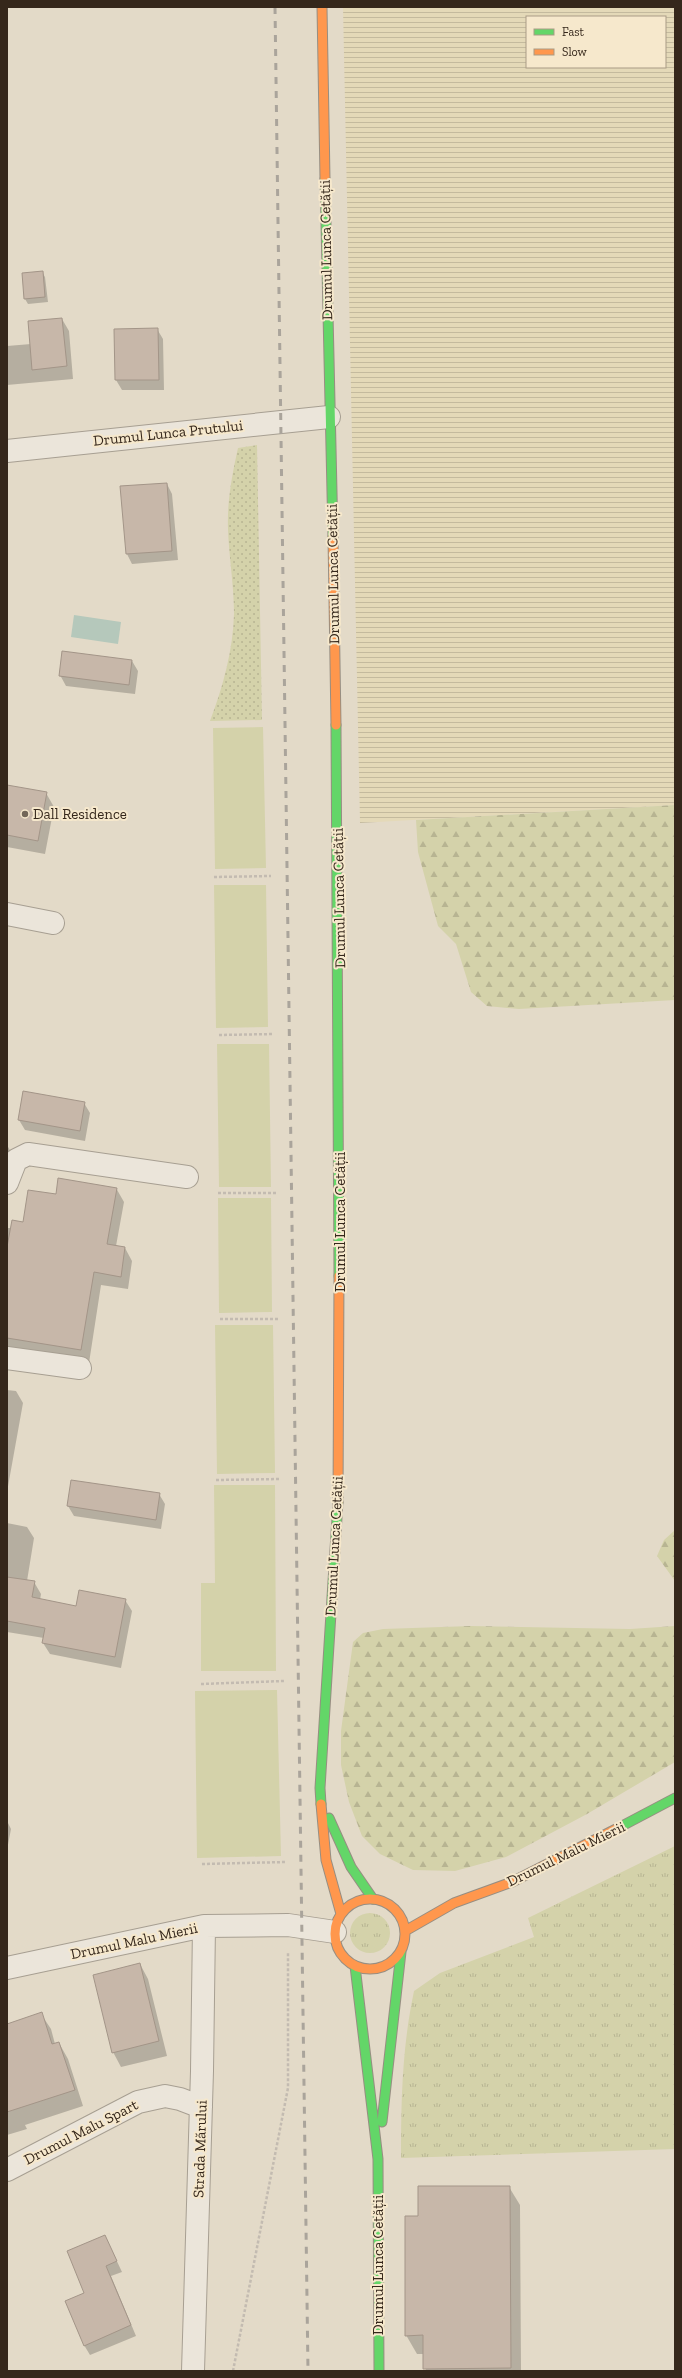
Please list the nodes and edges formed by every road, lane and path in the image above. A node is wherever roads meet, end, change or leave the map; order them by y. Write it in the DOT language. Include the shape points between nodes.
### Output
graph roads {
  1 [pos="322,7"];
  2 [pos="329,417"];
  3 [pos="7,451"];
  4 [pos="271,876"];
  5 [pos="214,877"];
  6 [pos="7,914"];
  7 [pos="53,923"];
  8 [pos="274,1034"];
  9 [pos="219,1035"];
  10 [pos="188,1177"];
  11 [pos="7,1182"];
  12 [pos="277,1193"];
  13 [pos="218,1194"];
  14 [pos="220,1319"];
  15 [pos="279,1319"];
  16 [pos="7,1358"];
  17 [pos="80,1368"];
  18 [pos="281,1479"];
  19 [pos="216,1480"];
  20 [pos="284,1681"];
  21 [pos="201,1684"];
  22 [pos="320,1788"];
  23 [pos="675,1798"];
  24 [pos="286,1862"];
  25 [pos="202,1864"];
  26 [pos="373,1899"];
  27 [pos="454,1903"];
  28 [pos="426,1908"];
  29 [pos="338,1923"];
  30 [pos="288,1925"];
  31 [pos="204,1926"];
  32 [pos="405,1931"];
  33 [pos="401,1952"];
  34 [pos="355,1966"];
  35 [pos="7,1968"];
  36 [pos="201,2107"];
  37 [pos="378,2159"];
  38 [pos="7,2170"];
  39 [pos="193,2371"];
  40 [pos="233,2371"];
  41 [pos="379,2371"];
  1 -- 2 [label="street, Drumul Lunca Cetății"];
  2 -- 3 [label="street, Drumul Lunca Prutului"];
  2 -- 22 [label="street, Drumul Lunca Cetății" via="340,1004 340,1340 337,1506"];
  4 -- 5 [label="path"];
  6 -- 7 [label="street"];
  8 -- 9 [label="path"];
  10 -- 11 [label="street" via="28,1154 16,1160"];
  12 -- 13 [label="path"];
  14 -- 15 [label="path"];
  16 -- 17 [label="street"];
  18 -- 19 [label="path"];
  20 -- 21 [label="path"];
  22 -- 26 [label="street, Drumul Lunca Cetății" via="343,1853"];
  22 -- 29 [label="street, Drumul Lunca Cetății" via="326,1860"];
  23 -- 27 [label="street, Drumul Malu Mierii" via="534,1872"];
  24 -- 25 [label="path"];
  26 -- 29 [label="street" via="355,1902"];
  26 -- 32 [label="street" via="383,1901 402,1912"];
  27 -- 28 [label="street, Drumul Malu Mierii"];
  27 -- 32 [label="street, Drumul Malu Mierii"];
  29 -- 30 [label="street, Drumul Malu Mierii"];
  29 -- 34 [label="street" via="339,1951"];
  30 -- 31 [label="street, Drumul Malu Mierii"];
  30 -- 40 [label="path" via="288,2088"];
  31 -- 35 [label="street, Drumul Malu Mierii"];
  31 -- 36 [label="street, Strada Mărului"];
  32 -- 33 [label="street"];
  33 -- 34 [label="street" via="390,1963 376,1969"];
  33 -- 37 [label="street, Drumul Lunca Cetății"];
  34 -- 37 [label="street, Drumul Lunca Cetății"];
  36 -- 38 [label="street, Drumul Malu Spart" via="165,2096 138,2102"];
  36 -- 39 [label="street, Strada Mărului"];
  37 -- 41 [label="street, Drumul Lunca Cetății"];
}
